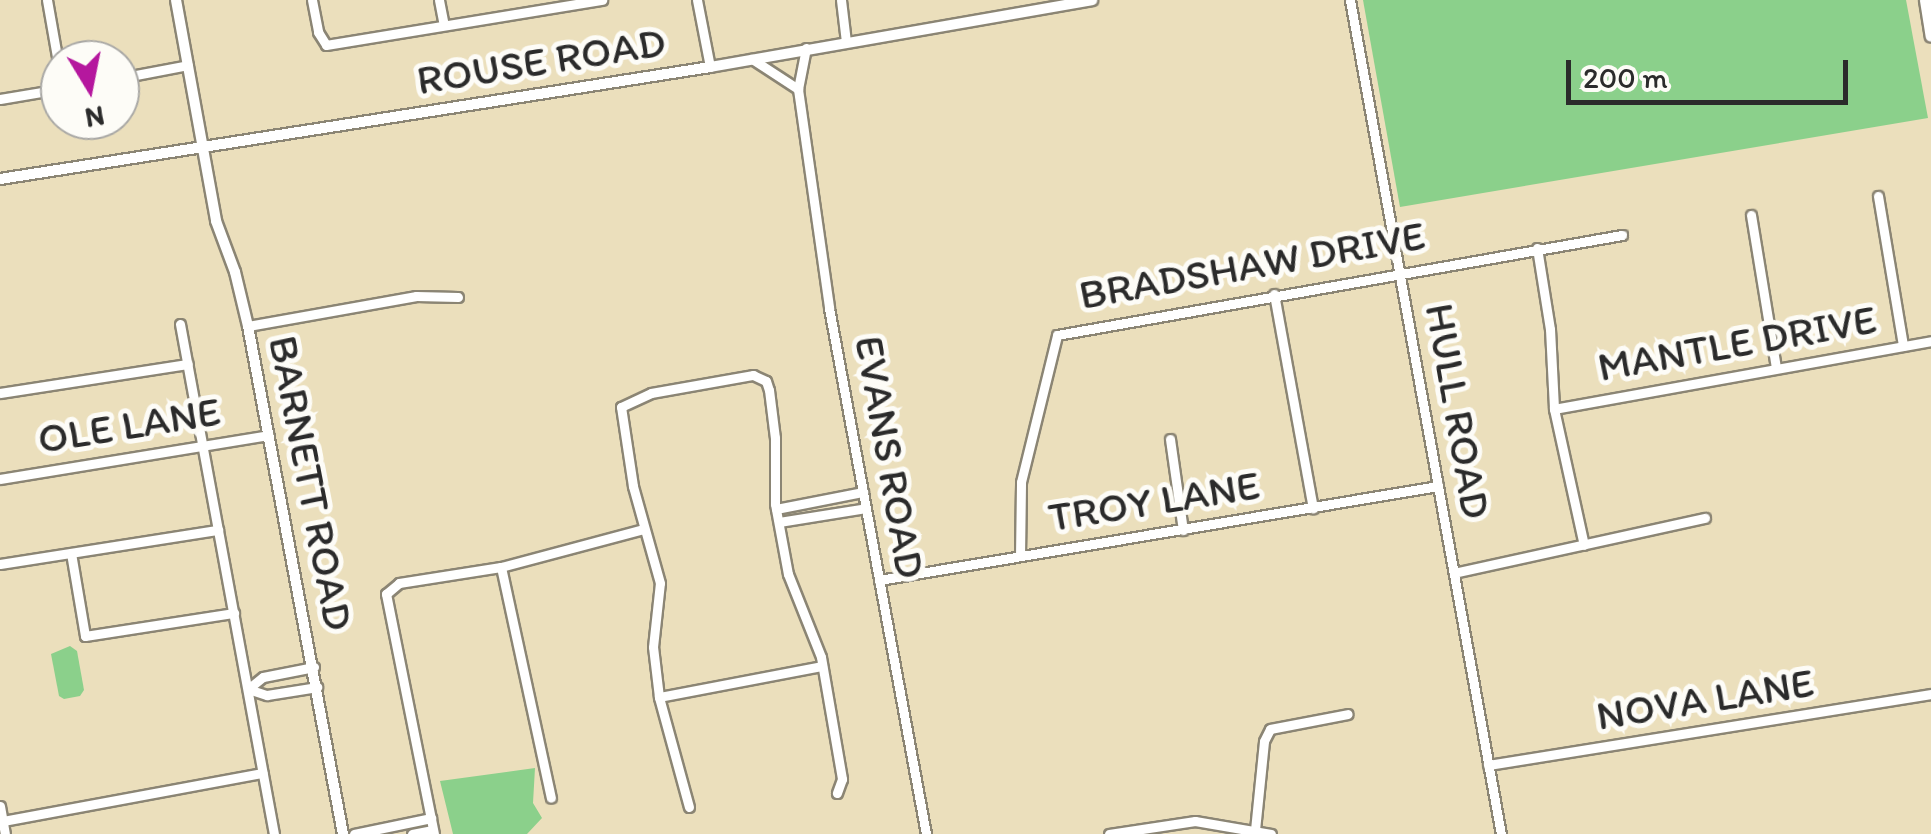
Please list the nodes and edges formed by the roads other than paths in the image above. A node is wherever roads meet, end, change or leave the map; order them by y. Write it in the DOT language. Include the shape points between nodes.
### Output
graph roads {
  1 [pos="47,0"];
  2 [pos="176,0"];
  3 [pos="312,0"];
  4 [pos="439,0"];
  5 [pos="602,0"];
  6 [pos="698,0"];
  7 [pos="841,0"];
  8 [pos="1092,0"];
  9 [pos="1350,0"];
  10 [pos="1925,0"];
  11 [pos="568,3"];
  12 [pos="444,26"];
  13 [pos="1931,36"];
  14 [pos="54,40"];
  15 [pos="846,42"];
  16 [pos="806,48"];
  17 [pos="752,59"];
  18 [pos="188,65"];
  19 [pos="710,67"];
  20 [pos="140,74"];
  21 [pos="798,90"];
  22 [pos="40,92"];
  23 [pos="0,98"];
  24 [pos="203,147"];
  25 [pos="0,179"];
  26 [pos="1878,196"];
  27 [pos="1751,215"];
  28 [pos="1622,235"];
  29 [pos="1537,248"];
  30 [pos="1400,272"];
  31 [pos="1274,294"];
  32 [pos="458,297"];
  33 [pos="180,324"];
  34 [pos="248,326"];
  35 [pos="1931,342"];
  36 [pos="1903,346"];
  37 [pos="188,364"];
  38 [pos="1776,368"];
  39 [pos="0,393"];
  40 [pos="1554,409"];
  41 [pos="268,436"];
  42 [pos="1170,440"];
  43 [pos="203,446"];
  44 [pos="0,479"];
  45 [pos="1438,486"];
  46 [pos="863,492"];
  47 [pos="866,508"];
  48 [pos="1313,508"];
  49 [pos="776,509"];
  50 [pos="1704,518"];
  51 [pos="778,522"];
  52 [pos="218,530"];
  53 [pos="644,530"];
  54 [pos="1183,530"];
  55 [pos="1584,545"];
  56 [pos="71,553"];
  57 [pos="1020,556"];
  58 [pos="0,564"];
  59 [pos="500,567"];
  60 [pos="1454,573"];
  61 [pos="879,580"];
  62 [pos="234,613"];
  63 [pos="822,666"];
  64 [pos="314,668"];
  65 [pos="318,687"];
  66 [pos="248,689"];
  67 [pos="1931,694"];
  68 [pos="659,698"];
  69 [pos="1348,714"];
  70 [pos="1488,766"];
  71 [pos="263,773"];
  72 [pos="837,793"];
  73 [pos="551,798"];
  74 [pos="0,806"];
  75 [pos="689,807"];
  76 [pos="431,818"];
  77 [pos="3,821"];
  78 [pos="1256,830"];
  79 [pos="434,832"];
  80 [pos="5,834"];
  81 [pos="274,834"];
  82 [pos="344,834"];
  83 [pos="354,834"];
  84 [pos="412,834"];
  85 [pos="926,834"];
  86 [pos="1109,834"];
  87 [pos="1271,834"];
  88 [pos="1501,834"];
  1 -- 14 [label="street"];
  2 -- 18 [label="street, BARNETT ROAD"];
  3 -- 12 [label="street" via="326,45"];
  4 -- 12 [label="street"];
  5 -- 11 [label="street"];
  6 -- 19 [label="street"];
  7 -- 15 [label="street"];
  8 -- 15 [label="street, ROUSE ROAD"];
  9 -- 30 [label="street, HULL ROAD"];
  10 -- 13 [label="main road"];
  11 -- 12 [label="street"];
  15 -- 16 [label="street, ROUSE ROAD"];
  16 -- 17 [label="street, ROUSE ROAD"];
  16 -- 21 [label="street, EVANS ROAD"];
  17 -- 19 [label="street, ROUSE ROAD"];
  17 -- 21 [label="street"];
  18 -- 20 [label="street"];
  18 -- 24 [label="street, BARNETT ROAD"];
  19 -- 24 [label="street, ROUSE ROAD"];
  21 -- 46 [label="street, EVANS ROAD"];
  22 -- 23 [label="street"];
  24 -- 25 [label="street, ROUSE ROAD"];
  24 -- 34 [label="street, BARNETT ROAD" via="216,221"];
  26 -- 36 [label="street"];
  27 -- 38 [label="street"];
  28 -- 29 [label="street, BRADSHAW DRIVE"];
  29 -- 30 [label="street, BRADSHAW DRIVE"];
  29 -- 40 [label="street"];
  30 -- 31 [label="street, BRADSHAW DRIVE"];
  30 -- 45 [label="street, HULL ROAD"];
  31 -- 48 [label="street"];
  31 -- 57 [label="street, BRADSHAW DRIVE" via="1057,334 1021,482"];
  32 -- 34 [label="street" via="416,296"];
  33 -- 37 [label="street"];
  34 -- 41 [label="street, BARNETT ROAD"];
  35 -- 36 [label="street, MANTLE DRIVE"];
  36 -- 38 [label="street, MANTLE DRIVE"];
  37 -- 39 [label="street"];
  37 -- 43 [label="street"];
  38 -- 40 [label="street, MANTLE DRIVE"];
  40 -- 55 [label="street"];
  41 -- 43 [label="street, OLE LANE"];
  41 -- 64 [label="street, BARNETT ROAD"];
  42 -- 54 [label="street"];
  43 -- 44 [label="street, OLE LANE"];
  43 -- 52 [label="street"];
  45 -- 48 [label="street, TROY LANE"];
  45 -- 60 [label="street, HULL ROAD"];
  46 -- 47 [label="street, EVANS ROAD"];
  46 -- 49 [label="street"];
  47 -- 51 [label="street"];
  47 -- 61 [label="street, EVANS ROAD"];
  48 -- 54 [label="street, TROY LANE"];
  49 -- 51 [label="street"];
  49 -- 53 [label="street" via="773,419 759,376 651,393 622,407"];
  50 -- 55 [label="street"];
  51 -- 63 [label="street" via="788,574"];
  52 -- 56 [label="street"];
  52 -- 62 [label="street"];
  53 -- 59 [label="street"];
  53 -- 68 [label="street" via="660,584 654,647"];
  54 -- 57 [label="street, TROY LANE"];
  55 -- 60 [label="street"];
  56 -- 58 [label="street"];
  56 -- 62 [label="street" via="85,636"];
  57 -- 61 [label="street, TROY LANE"];
  59 -- 73 [label="street"];
  59 -- 76 [label="street" via="399,583 385,599"];
  60 -- 70 [label="street, HULL ROAD"];
  61 -- 85 [label="street, EVANS ROAD"];
  62 -- 66 [label="street"];
  63 -- 68 [label="street"];
  63 -- 72 [label="street" via="842,779"];
  64 -- 65 [label="street, BARNETT ROAD"];
  64 -- 66 [label="street" via="263,677"];
  65 -- 66 [label="street" via="267,695"];
  65 -- 82 [label="street, BARNETT ROAD"];
  66 -- 71 [label="street"];
  67 -- 70 [label="street, NOVA LANE"];
  68 -- 75 [label="street"];
  69 -- 78 [label="street" via="1270,729"];
  70 -- 88 [label="street, HULL ROAD"];
  71 -- 77 [label="street"];
  71 -- 81 [label="street"];
  74 -- 77 [label="street"];
  76 -- 79 [label="street"];
  76 -- 83 [label="street"];
  77 -- 80 [label="street"];
  78 -- 86 [label="street" via="1194,821"];
  78 -- 87 [label="street"];
  79 -- 84 [label="street"];
}
